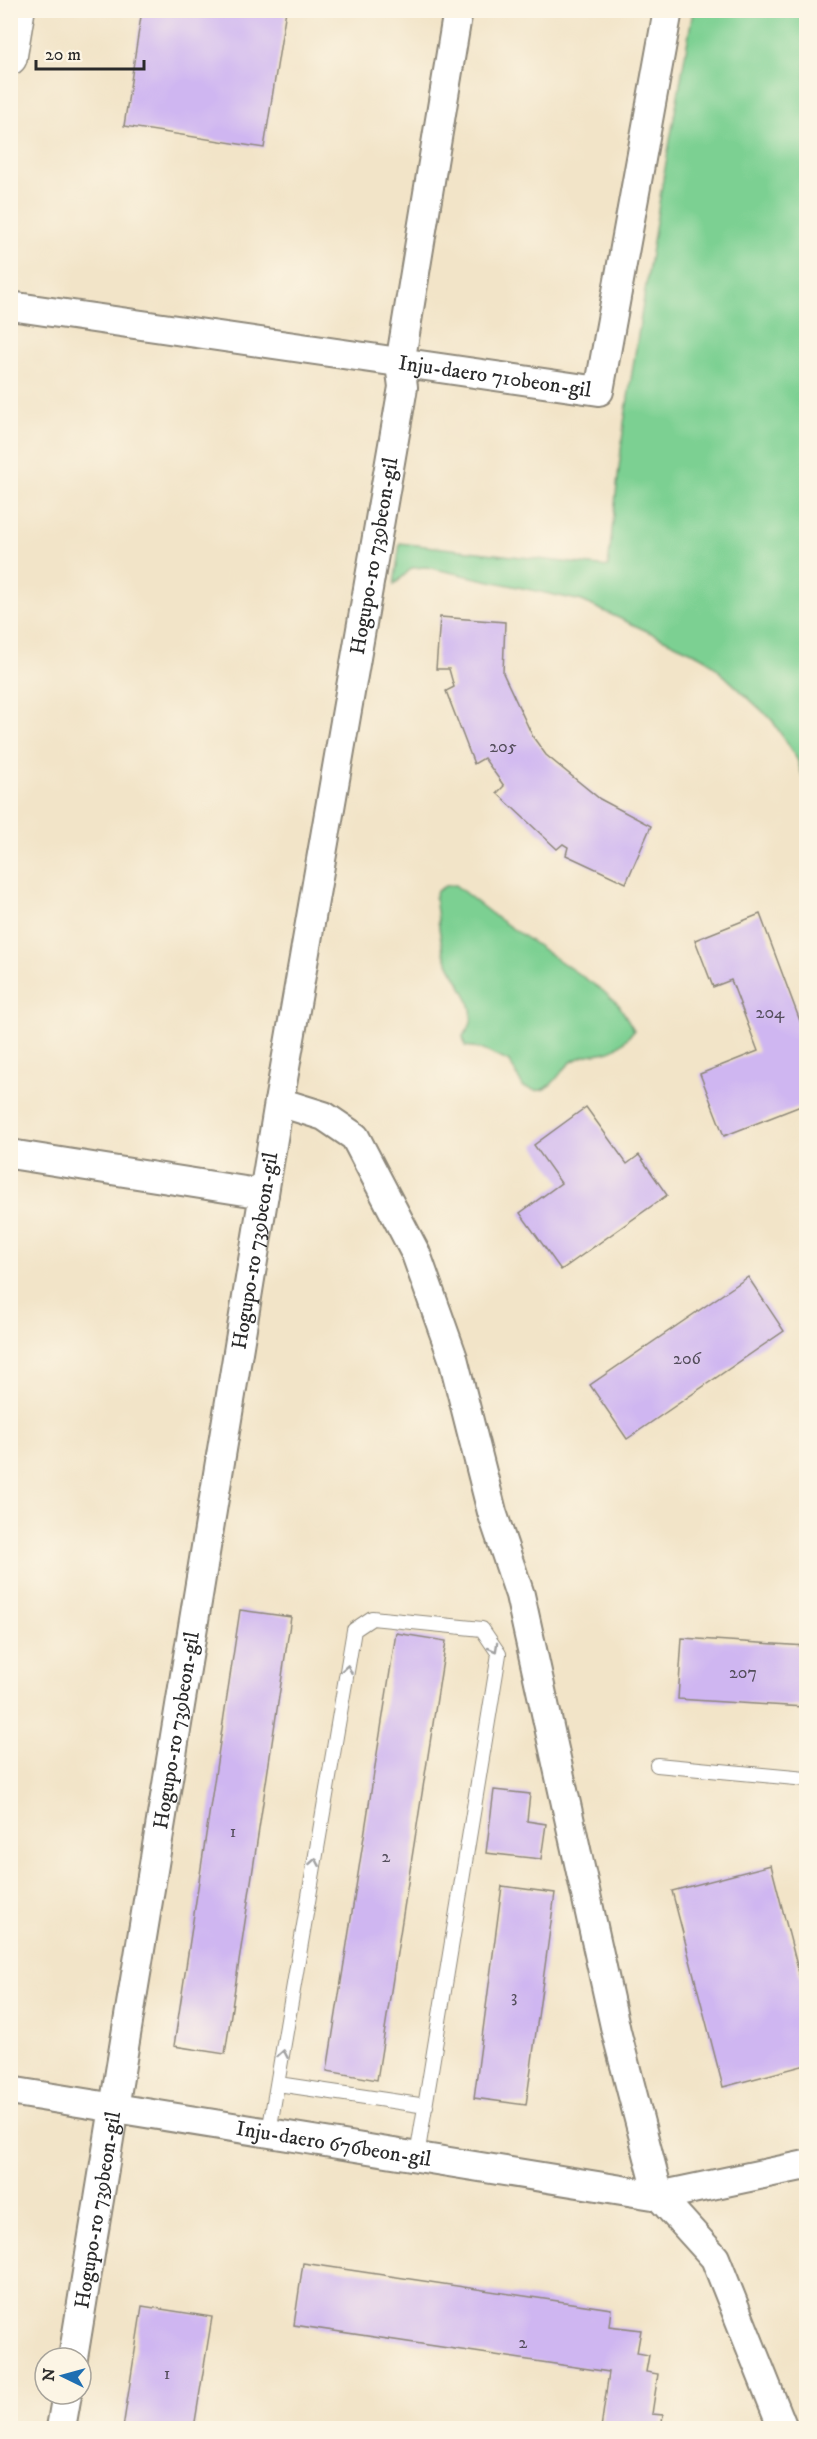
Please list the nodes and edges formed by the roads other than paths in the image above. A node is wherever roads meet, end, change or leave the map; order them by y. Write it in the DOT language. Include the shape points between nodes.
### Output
graph roads {
  1 [pos="18,10"];
  2 [pos="458,10"];
  3 [pos="668,10"];
  4 [pos="10,58"];
  5 [pos="10,306"];
  6 [pos="400,364"];
  7 [pos="279,1101"];
  8 [pos="10,1154"];
  9 [pos="264,1194"];
  10 [pos="657,1765"];
  11 [pos="807,1779"];
  12 [pos="278,2084"];
  13 [pos="10,2091"];
  14 [pos="426,2106"];
  15 [pos="114,2107"];
  16 [pos="269,2132"];
  17 [pos="417,2156"];
  18 [pos="807,2165"];
  19 [pos="660,2196"];
  20 [pos="75,2346"];
  21 [pos="65,2406"];
  22 [pos="61,2428"];
  23 [pos="783,2428"];
  1 -- 4 [label="main road"];
  2 -- 6 [label="street, Hogupo-ro 739beon-gil"];
  3 -- 6 [label="street, Inju-daero 710beon-gil" via="599,391"];
  5 -- 6 [label="street, Inju-daero 710beon-gil"];
  6 -- 7 [label="street, Hogupo-ro 739beon-gil" via="402,387"];
  7 -- 9 [label="street, Hogupo-ro 739beon-gil"];
  7 -- 19 [label="street" via="324,1116 355,1137 416,1254 453,1358 492,1512 520,1595 616,2031"];
  8 -- 9 [label="street"];
  9 -- 15 [label="street, Hogupo-ro 739beon-gil"];
  10 -- 11 [label="lane"];
  12 -- 14 [label="lane"];
  12 -- 14 [label="lane, one-way" via="354,1630 372,1618 482,1629 499,1654"];
  12 -- 16 [label="lane"];
  13 -- 15 [label="street, Inju-daero 676beon-gil"];
  14 -- 17 [label="lane"];
  15 -- 16 [label="street, Inju-daero 676beon-gil"];
  15 -- 20 [label="street, Hogupo-ro 739beon-gil"];
  16 -- 17 [label="street, Inju-daero 676beon-gil"];
  17 -- 19 [label="street, Inju-daero 676beon-gil"];
  18 -- 19 [label="street"];
  19 -- 23 [label="street" via="715,2258"];
  21 -- 22 [label="street"];
}
